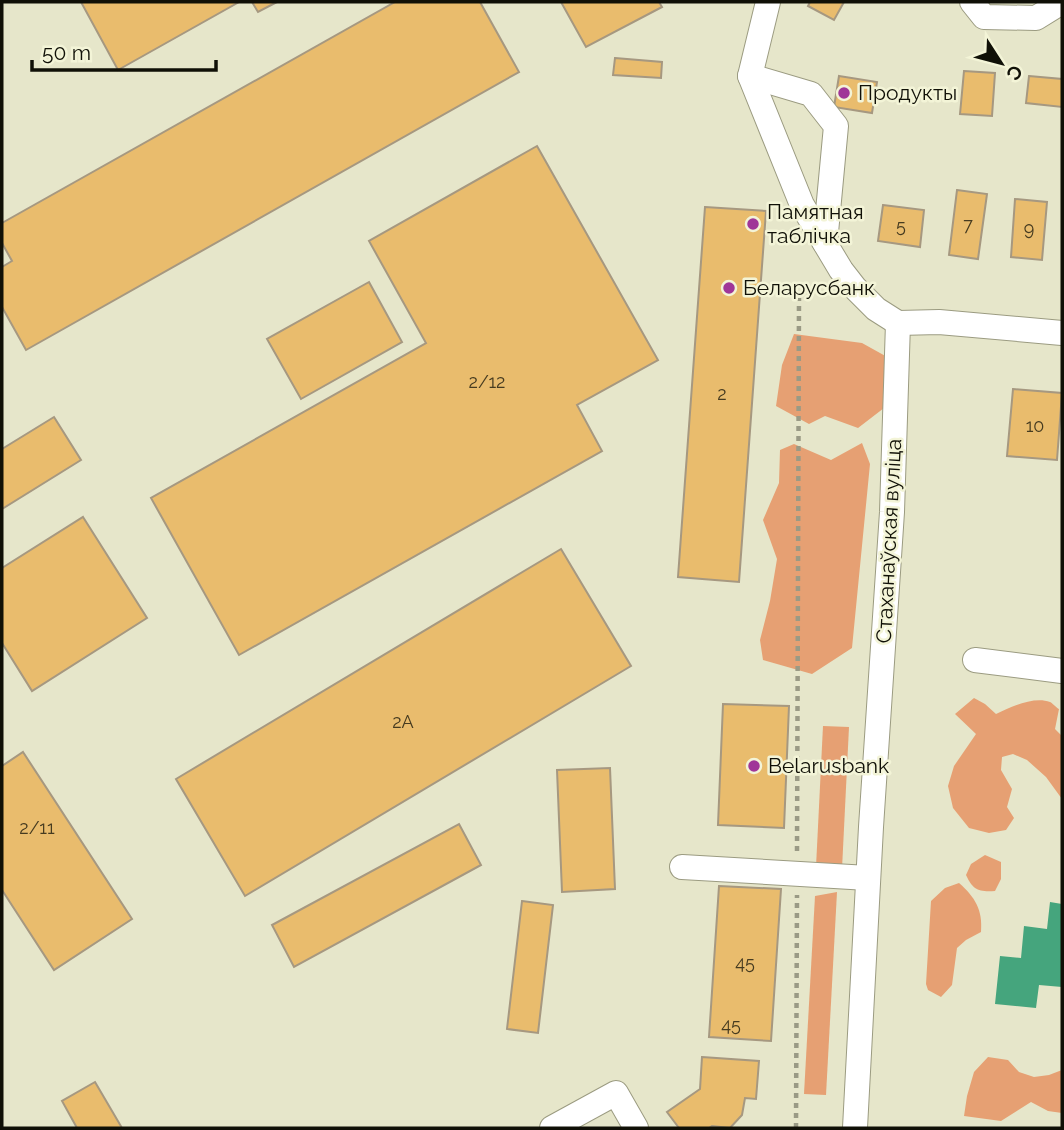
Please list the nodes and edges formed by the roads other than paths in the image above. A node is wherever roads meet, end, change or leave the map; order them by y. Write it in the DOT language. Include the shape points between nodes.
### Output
graph roads {
  1 [pos="768,2"];
  2 [pos="972,2"];
  3 [pos="1062,2"];
  4 [pos="750,76"];
  5 [pos="824,243"];
  6 [pos="898,323"];
  7 [pos="1062,333"];
  8 [pos="975,660"];
  9 [pos="1062,671"];
  10 [pos="682,867"];
  11 [pos="868,878"];
  12 [pos="552,1128"];
  13 [pos="636,1128"];
  14 [pos="855,1128"];
  1 -- 4 [label="street"];
  2 -- 3 [label="street" via="984,17 1036,18"];
  4 -- 5 [label="street" via="802,205"];
  4 -- 5 [label="street" via="811,94 836,126"];
  5 -- 6 [label="street" via="855,288"];
  6 -- 7 [label="street"];
  6 -- 11 [label="street, Стаханаўская вуліца" via="892,512"];
  8 -- 9 [label="street"];
  10 -- 11 [label="street"];
  11 -- 14 [label="street, Стаханаўская вуліца"];
  12 -- 13 [label="street" via="616,1093"];
}
